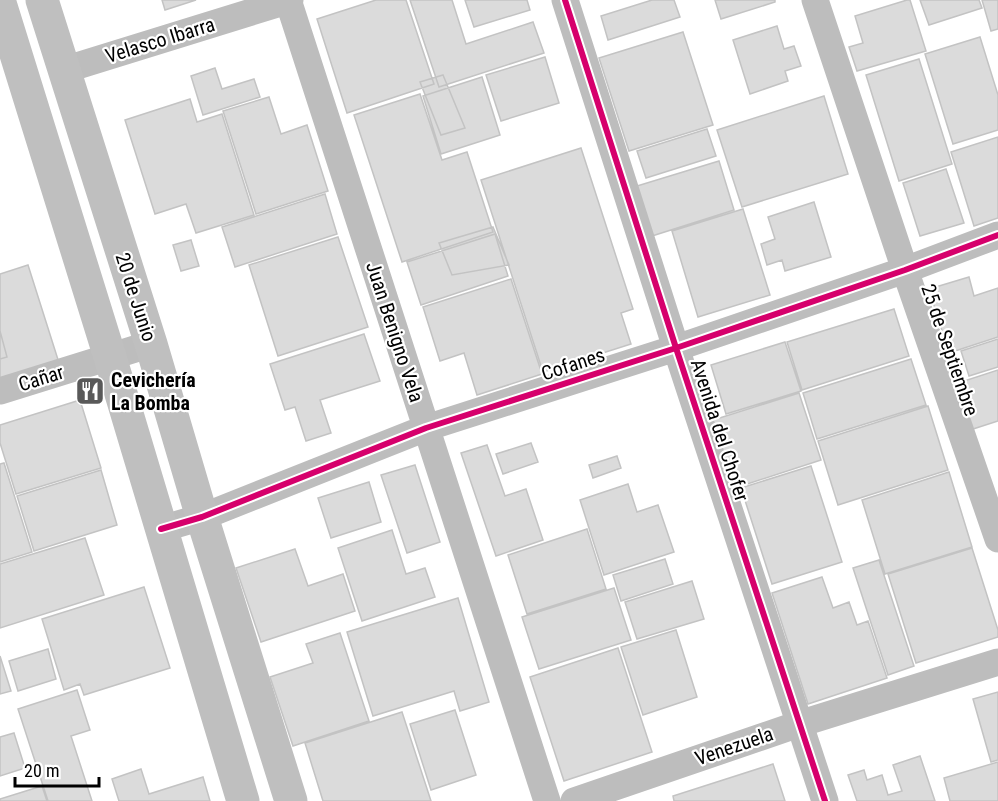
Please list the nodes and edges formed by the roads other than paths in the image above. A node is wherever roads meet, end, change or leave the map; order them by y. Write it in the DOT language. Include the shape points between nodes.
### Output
graph roads {
  1 [pos="42,0"];
  2 [pos="289,0"];
  3 [pos="566,0"];
  4 [pos="815,0"];
  5 [pos="0,3"];
  6 [pos="64,70"];
  7 [pos="998,235"];
  8 [pos="905,270"];
  9 [pos="151,344"];
  10 [pos="676,348"];
  11 [pos="110,357"];
  12 [pos="0,391"];
  13 [pos="426,428"];
  14 [pos="202,518"];
  15 [pos="161,529"];
  16 [pos="998,539"];
  17 [pos="998,662"];
  18 [pos="799,724"];
  19 [pos="243,801"];
  20 [pos="291,801"];
  21 [pos="547,801"];
  22 [pos="574,801"];
  23 [pos="825,801"];
  1 -- 6 [label="street, 20 de Junio"];
  2 -- 6 [label="street, Velasco Ibarra"];
  2 -- 13 [label="street, Juan Benigno Vela"];
  3 -- 10 [label="street, Avenida del Chofer"];
  4 -- 8 [label="street, 25 de Septiembre"];
  5 -- 11 [label="street"];
  6 -- 9 [label="street, 20 de Junio"];
  7 -- 8 [label="street, Cofanes"];
  8 -- 10 [label="street, Cofanes"];
  8 -- 16 [label="street, 25 de Septiembre"];
  9 -- 11 [label="street, Cañar"];
  9 -- 14 [label="street, 20 de Junio"];
  10 -- 13 [label="street, Cofanes"];
  10 -- 18 [label="street, Avenida del Chofer"];
  11 -- 12 [label="street, Cañar"];
  11 -- 15 [label="street"];
  13 -- 14 [label="street, Cofanes"];
  13 -- 21 [label="street, Juan Benigno Vela"];
  14 -- 15 [label="street, Cofanes"];
  14 -- 20 [label="street, 20 de Junio"];
  15 -- 19 [label="street"];
  17 -- 18 [label="street, Venezuela"];
  18 -- 22 [label="street, Venezuela"];
  18 -- 23 [label="street, Avenida del Chofer"];
}
